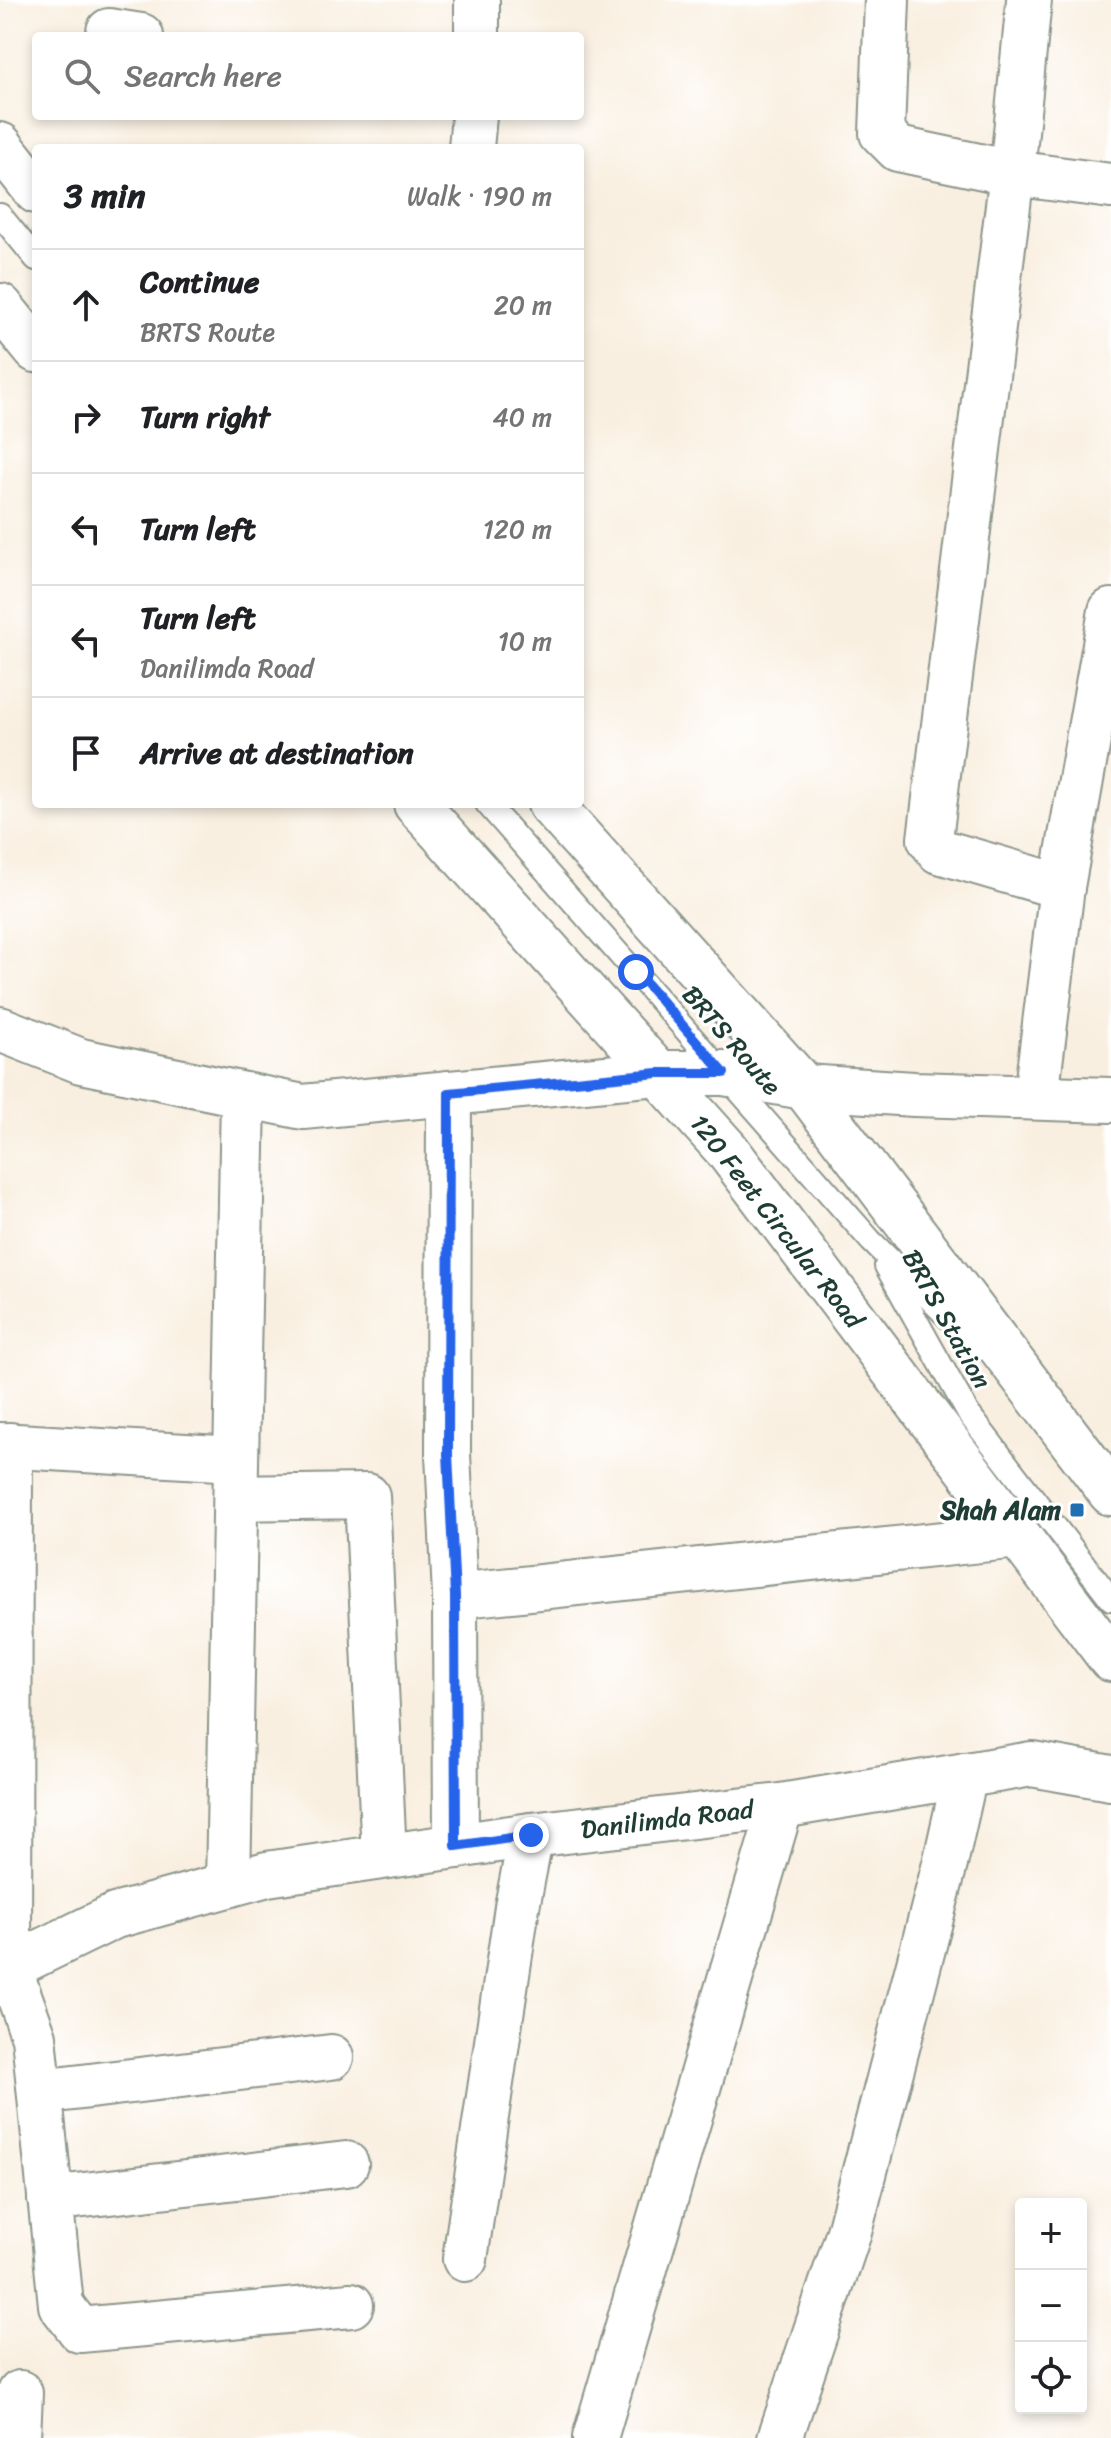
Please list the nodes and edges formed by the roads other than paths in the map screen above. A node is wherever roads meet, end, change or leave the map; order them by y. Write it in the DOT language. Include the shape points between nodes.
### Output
graph roads {
  1 [pos="477,0"];
  2 [pos="887,0"];
  3 [pos="1029,0"];
  4 [pos="477,32"];
  5 [pos="474,120"];
  6 [pos="471,144"];
  7 [pos="0,145"];
  8 [pos="1012,173"];
  9 [pos="32,186"];
  10 [pos="1111,186"];
  11 [pos="0,215"];
  12 [pos="32,254"];
  13 [pos="0,306"];
  14 [pos="32,345"];
  15 [pos="1111,611"];
  16 [pos="420,808"];
  17 [pos="491,808"];
  18 [pos="554,808"];
  19 [pos="1062,887"];
  20 [pos="0,1029"];
  21 [pos="658,1073"];
  22 [pos="724,1073"];
  23 [pos="804,1087"];
  24 [pos="449,1093"];
  25 [pos="243,1095"];
  26 [pos="1036,1096"];
  27 [pos="1111,1100"];
  28 [pos="871,1241"];
  29 [pos="5,1445"];
  30 [pos="236,1478"];
  31 [pos="1111,1493"];
  32 [pos="1111,1516"];
  33 [pos="1018,1536"];
  34 [pos="455,1596"];
  35 [pos="1111,1599"];
  36 [pos="1111,1659"];
  37 [pos="965,1775"];
  38 [pos="1111,1778"];
  39 [pos="781,1806"];
  40 [pos="531,1835"];
  41 [pos="456,1846"];
  42 [pos="384,1856"];
  43 [pos="228,1885"];
  44 [pos="4,1970"];
  45 [pos="331,2057"];
  46 [pos="40,2092"];
  47 [pos="346,2164"];
  48 [pos="50,2199"];
  49 [pos="465,2259"];
  50 [pos="351,2305"];
  51 [pos="20,2393"];
  52 [pos="18,2438"];
  53 [pos="595,2438"];
  54 [pos="780,2438"];
  1 -- 4 [label="street"];
  2 -- 8 [label="street" via="882,133 898,149"];
  3 -- 8 [label="street"];
  5 -- 6 [label="street"];
  7 -- 9 [label="street"];
  8 -- 10 [label="street"];
  8 -- 19 [label="street" via="930,839 939,851"];
  11 -- 12 [label="lane"];
  13 -- 14 [label="street"];
  15 -- 19 [label="street"];
  16 -- 21 [label="street, 120 Feet Circular Road"];
  17 -- 22 [label="lane, BRTS Route"];
  18 -- 23 [label="street"];
  19 -- 26 [label="street"];
  20 -- 25 [label="street" via="81,1061"];
  21 -- 22 [label="street"];
  21 -- 24 [label="street"];
  21 -- 33 [label="street, 120 Feet Circular Road" via="727,1150"];
  22 -- 23 [label="street"];
  22 -- 28 [label="lane, BRTS Route"];
  23 -- 26 [label="street"];
  23 -- 31 [label="street"];
  24 -- 25 [label="street" via="303,1107"];
  24 -- 34 [label="street" via="448,1454"];
  25 -- 30 [label="street"];
  26 -- 27 [label="street"];
  28 -- 32 [label="lane, BRTS Station" via="1009,1378"];
  28 -- 35 [label="lane, BRTS Station" via="968,1413"];
  29 -- 30 [label="street"];
  29 -- 44 [label="street"];
  30 -- 42 [label="street" via="367,1496"];
  30 -- 43 [label="street"];
  33 -- 34 [label="street"];
  33 -- 36 [label="street, 120 Feet Circular Road"];
  34 -- 41 [label="street"];
  37 -- 38 [label="street, Danilimda Road" via="1032,1764"];
  37 -- 39 [label="street, Danilimda Road"];
  37 -- 54 [label="street" via="849,2232"];
  39 -- 40 [label="street, Danilimda Road"];
  39 -- 53 [label="street"];
  40 -- 41 [label="street, Danilimda Road"];
  40 -- 49 [label="street"];
  41 -- 42 [label="street, Danilimda Road"];
  42 -- 43 [label="street, Danilimda Road"];
  43 -- 44 [label="street, Danilimda Road" via="115,1916"];
  44 -- 46 [label="street" via="34,2037"];
  45 -- 46 [label="street"];
  46 -- 48 [label="street"];
  47 -- 48 [label="street"];
  48 -- 50 [label="street" via="61,2305 80,2330"];
  51 -- 52 [label="street"];
}
